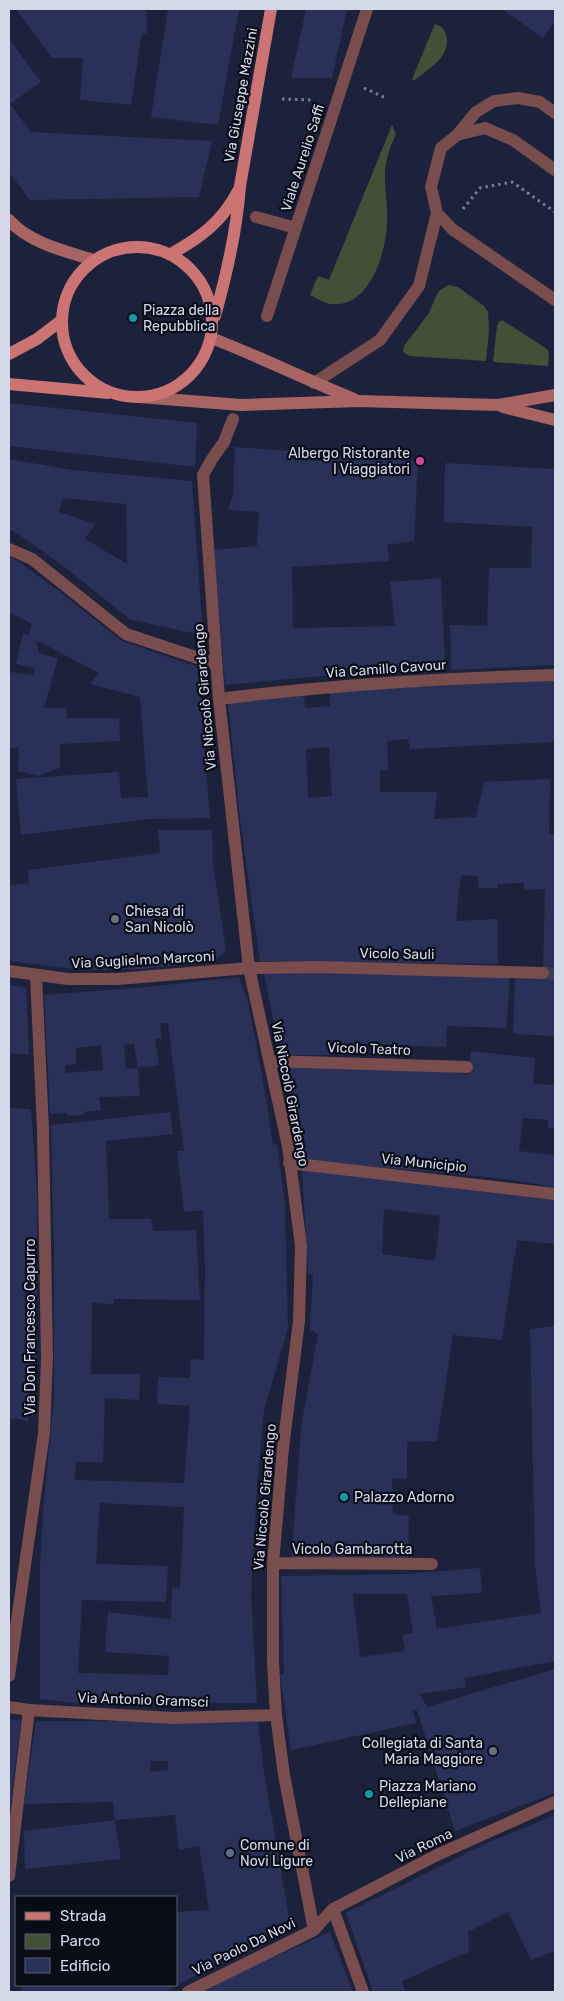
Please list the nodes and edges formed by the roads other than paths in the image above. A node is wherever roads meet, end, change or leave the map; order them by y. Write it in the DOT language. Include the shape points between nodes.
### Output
graph roads {
  1 [pos="271,9"];
  2 [pos="367,9"];
  3 [pos="555,112"];
  4 [pos="457,135"];
  5 [pos="555,170"];
  6 [pos="240,186"];
  7 [pos="437,213"];
  8 [pos="256,217"];
  9 [pos="9,220"];
  10 [pos="296,228"];
  11 [pos="171,254"];
  12 [pos="94,260"];
  13 [pos="555,300"];
  14 [pos="267,316"];
  15 [pos="62,320"];
  16 [pos="213,321"];
  17 [pos="210,338"];
  18 [pos="9,354"];
  19 [pos="314,383"];
  20 [pos="9,384"];
  21 [pos="118,394"];
  22 [pos="555,396"];
  23 [pos="140,397"];
  24 [pos="358,401"];
  25 [pos="498,405"];
  26 [pos="233,419"];
  27 [pos="555,420"];
  28 [pos="9,549"];
  29 [pos="216,664"];
  30 [pos="555,675"];
  31 [pos="219,699"];
  32 [pos="249,968"];
  33 [pos="9,971"];
  34 [pos="543,973"];
  35 [pos="36,975"];
  36 [pos="270,1061"];
  37 [pos="467,1067"];
  38 [pos="289,1163"];
  39 [pos="555,1194"];
  40 [pos="273,1563"];
  41 [pos="432,1564"];
  42 [pos="9,1676"];
  43 [pos="9,1707"];
  44 [pos="29,1710"];
  45 [pos="276,1715"];
  46 [pos="555,1802"];
  47 [pos="9,1876"];
  48 [pos="333,1909"];
  49 [pos="314,1930"];
  50 [pos="188,1992"];
  51 [pos="363,1992"];
  1 -- 6 [label="main road, Via Giuseppe Mazzini"];
  2 -- 10 [label="street, Viale Aurelio Saffi"];
  3 -- 4 [label="street" via="540,102 518,98 494,101 476,112"];
  4 -- 5 [label="street" via="485,128 513,140"];
  4 -- 7 [label="street" via="441,148 431,188"];
  6 -- 11 [label="main road, Via Giuseppe Mazzini" via="232,203 211,228"];
  6 -- 16 [label="main road, Via Giuseppe Mazzini" via="232,248"];
  7 -- 13 [label="street" via="452,229"];
  7 -- 19 [label="street" via="419,286 386,332 380,340"];
  8 -- 10 [label="street"];
  9 -- 12 [label="main road" via="20,231 56,249"];
  10 -- 14 [label="street, Viale Aurelio Saffi"];
  11 -- 12 [label="main road" via="132,246"];
  11 -- 16 [label="main road" via="185,263 201,282 211,305"];
  12 -- 15 [label="main road" via="71,286 64,302"];
  15 -- 18 [label="main road" via="37,340"];
  15 -- 21 [label="main road" via="64,340 71,359 94,383"];
  16 -- 17 [label="main road"];
  17 -- 19 [label="main road" via="256,355"];
  17 -- 23 [label="main road" via="204,358 192,374 159,394"];
  19 -- 24 [label="main road"];
  20 -- 21 [label="main road"];
  21 -- 23 [label="main road"];
  22 -- 25 [label="main road"];
  23 -- 24 [label="main road" via="241,405"];
  24 -- 25 [label="main road"];
  25 -- 27 [label="main road"];
  26 -- 29 [label="street, Via Niccolò Girardengo" via="224,442 203,475"];
  28 -- 29 [label="street" via="32,559 126,634"];
  29 -- 31 [label="street, Via Niccolò Girardengo"];
  30 -- 31 [label="street, Via Camillo Cavour" via="353,686"];
  31 -- 32 [label="street, Via Niccolò Girardengo"];
  32 -- 34 [label="street, Vicolo Sauli"];
  32 -- 35 [label="street, Via Guglielmo Marconi" via="118,979"];
  32 -- 36 [label="street, Via Niccolò Girardengo"];
  33 -- 35 [label="street, Via Guglielmo Marconi"];
  35 -- 42 [label="street, Via Don Francesco Capurro" via="43,1130 47,1359 44,1433"];
  36 -- 37 [label="street, Vicolo Teatro"];
  36 -- 38 [label="street, Via Niccolò Girardengo"];
  38 -- 39 [label="street, Via Municipio"];
  38 -- 40 [label="street, Via Niccolò Girardengo" via="301,1246 301,1287"];
  40 -- 41 [label="street, Vicolo Gambarotta"];
  40 -- 45 [label="street, Via Niccolò Girardengo"];
  43 -- 44 [label="street, Via Antonio Gramsci"];
  44 -- 45 [label="street, Via Antonio Gramsci" via="174,1718"];
  44 -- 47 [label="street"];
  45 -- 49 [label="street, Via Niccolò Girardengo" via="284,1775"];
  46 -- 48 [label="street, Via Roma" via="437,1855"];
  48 -- 49 [label="street, Via Roma"];
  48 -- 51 [label="street"];
  49 -- 50 [label="street, Via Paolo Da Novi"];
}
